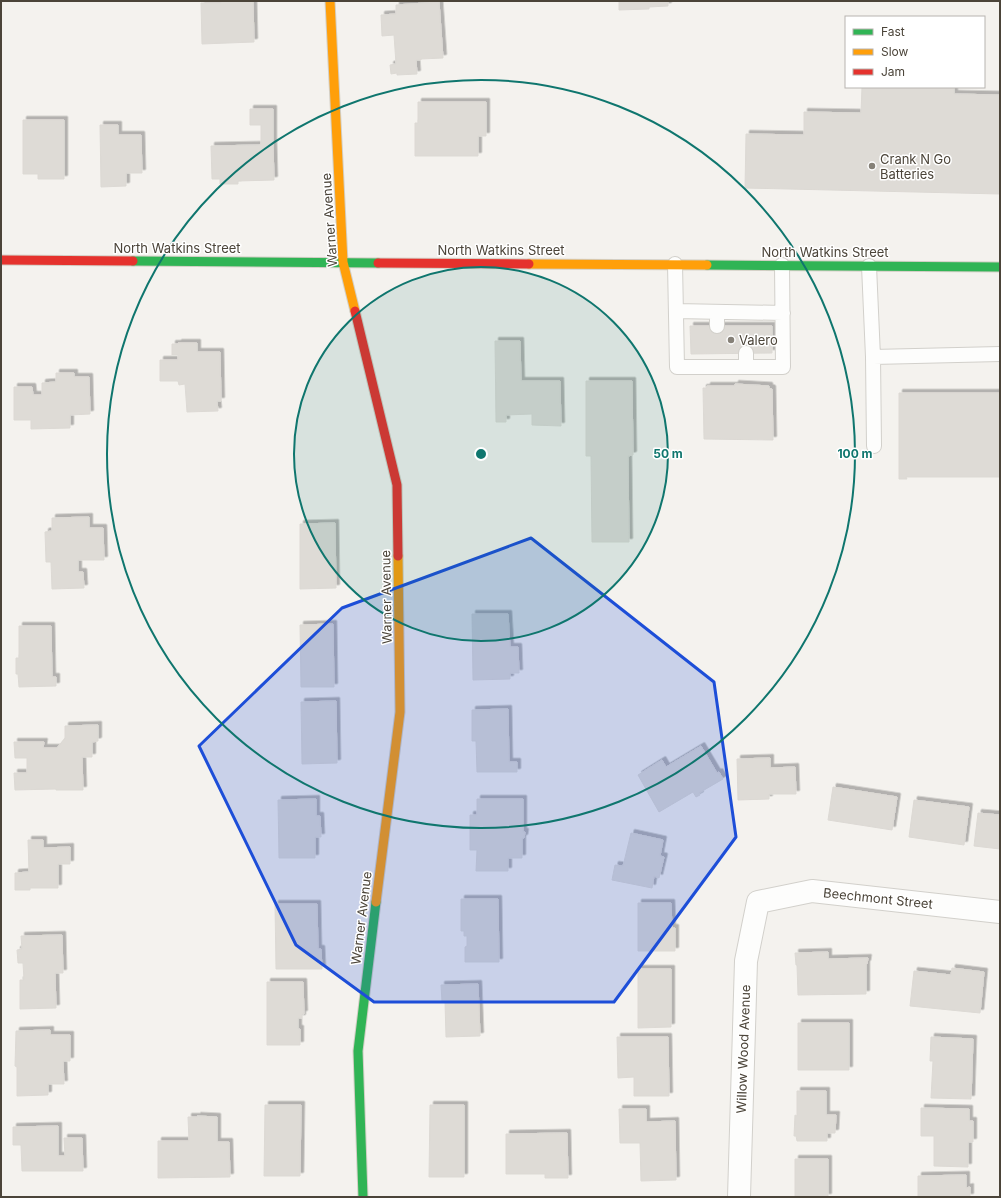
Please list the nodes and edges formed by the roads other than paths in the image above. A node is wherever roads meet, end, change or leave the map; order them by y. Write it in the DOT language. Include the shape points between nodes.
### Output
graph roads {
  1 [pos="330,1"];
  2 [pos="1,260"];
  3 [pos="343,262"];
  4 [pos="675,264"];
  5 [pos="782,265"];
  6 [pos="869,266"];
  7 [pos="1000,267"];
  8 [pos="676,311"];
  9 [pos="783,314"];
  10 [pos="1000,354"];
  11 [pos="873,357"];
  12 [pos="874,446"];
  13 [pos="758,902"];
  14 [pos="1000,912"];
  15 [pos="363,1197"];
  16 [pos="739,1197"];
  1 -- 3 [label="street, Warner Avenue"];
  2 -- 3 [label="street, North Watkins Street"];
  3 -- 4 [label="street, North Watkins Street"];
  3 -- 15 [label="street, Warner Avenue" via="397,485 400,712 358,1050"];
  4 -- 5 [label="street, North Watkins Street"];
  4 -- 8 [label="lane"];
  5 -- 6 [label="street, North Watkins Street"];
  5 -- 9 [label="lane"];
  6 -- 7 [label="street, North Watkins Street"];
  6 -- 11 [label="lane"];
  8 -- 9 [label="lane" via="717,319 747,320"];
  8 -- 9 [label="lane" via="677,367 716,360 746,360 783,367"];
  10 -- 11 [label="lane"];
  11 -- 12 [label="lane"];
  13 -- 14 [label="street, Beechmont Street" via="812,891"];
  13 -- 16 [label="street, Willow Wood Avenue" via="746,961"];
}
